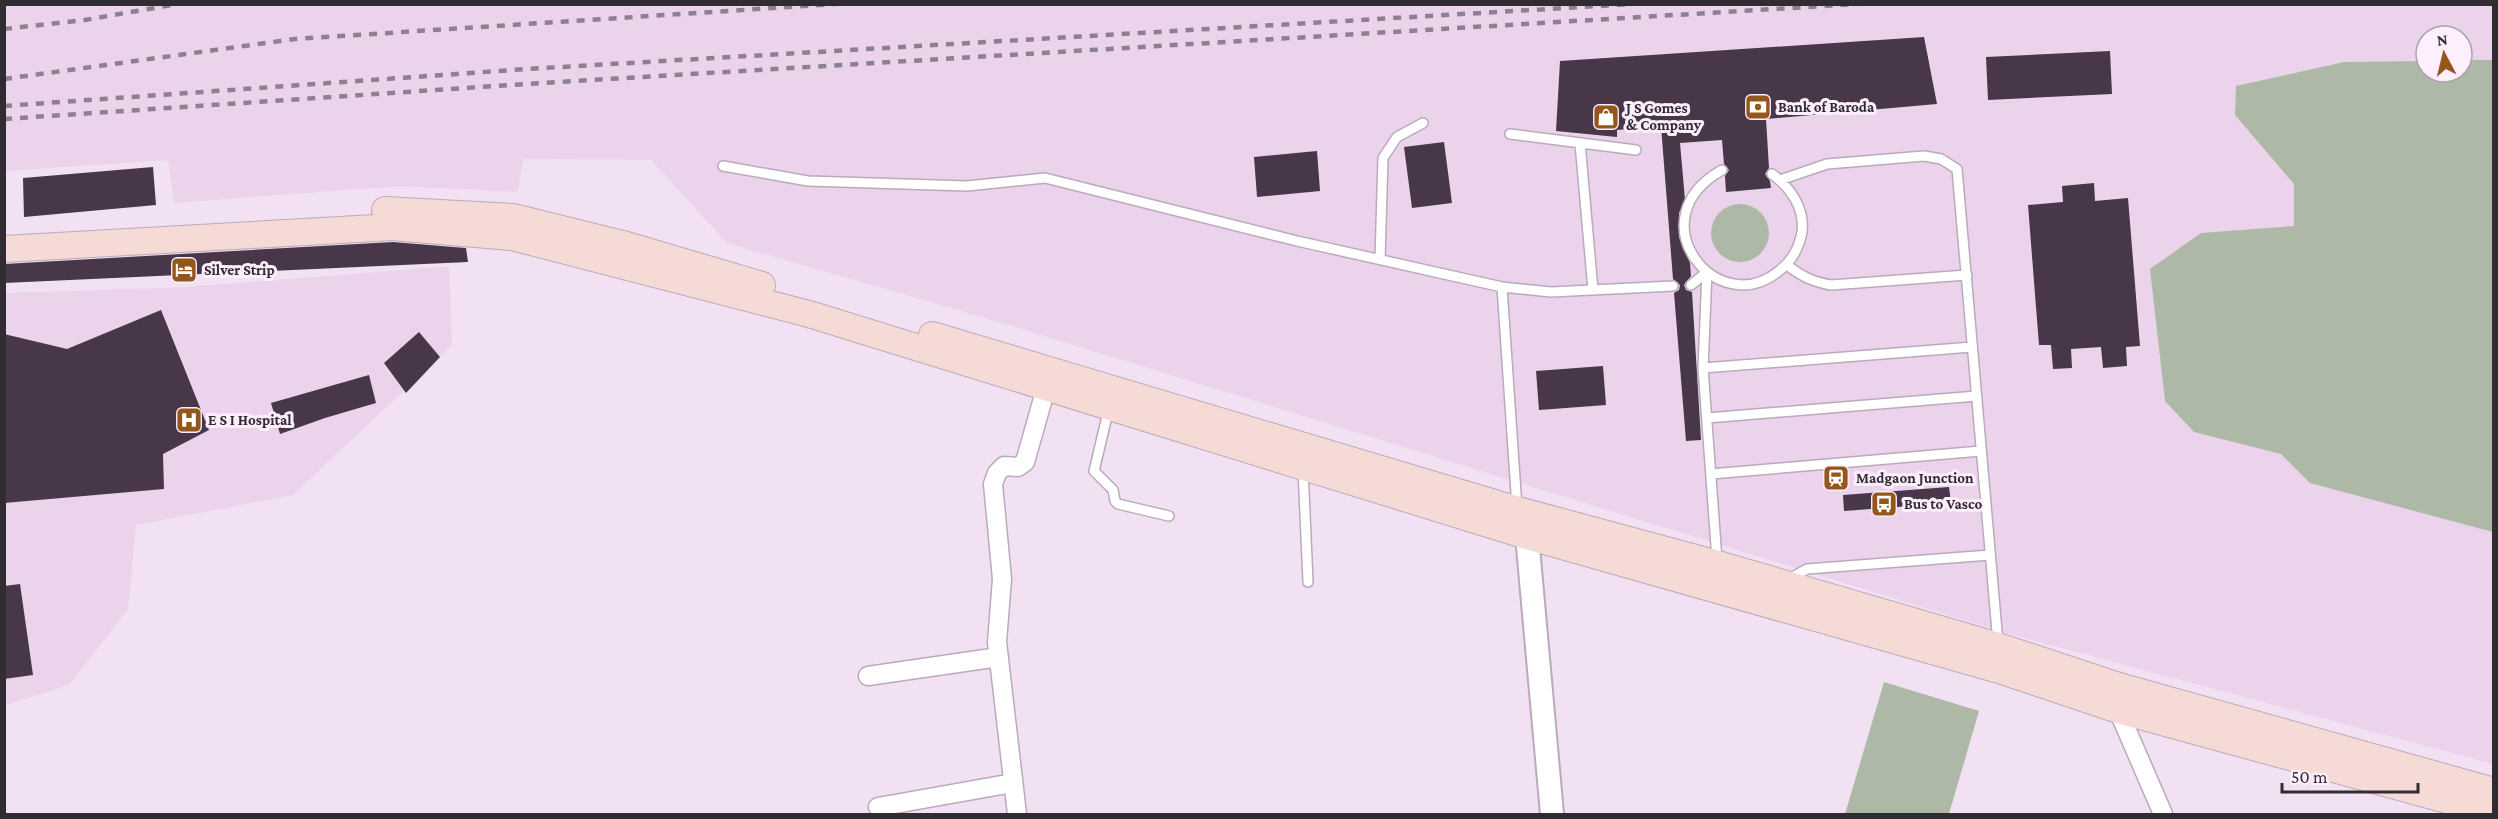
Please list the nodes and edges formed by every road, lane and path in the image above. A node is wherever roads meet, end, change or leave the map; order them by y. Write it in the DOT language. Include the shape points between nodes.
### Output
graph roads {
  1 [pos="1423,123"];
  2 [pos="1510,134"];
  3 [pos="1580,143"];
  4 [pos="1636,150"];
  5 [pos="723,166"];
  6 [pos="1722,170"];
  7 [pos="4,236"];
  8 [pos="4,249"];
  9 [pos="1380,259"];
  10 [pos="1787,265"];
  11 [pos="1707,272"];
  12 [pos="1966,275"];
  13 [pos="1691,285"];
  14 [pos="1673,286"];
  15 [pos="1502,287"];
  16 [pos="1593,290"];
  17 [pos="1972,347"];
  18 [pos="1703,368"];
  19 [pos="1046,388"];
  20 [pos="1977,396"];
  21 [pos="1109,408"];
  22 [pos="1707,418"];
  23 [pos="1981,451"];
  24 [pos="1302,466"];
  25 [pos="1711,474"];
  26 [pos="1435,496"];
  27 [pos="1518,510"];
  28 [pos="1169,516"];
  29 [pos="1527,536"];
  30 [pos="1990,555"];
  31 [pos="1715,576"];
  32 [pos="1308,582"];
  33 [pos="1782,583"];
  34 [pos="999,657"];
  35 [pos="1998,658"];
  36 [pos="868,676"];
  37 [pos="2119,698"];
  38 [pos="1013,783"];
  39 [pos="2493,791"];
  40 [pos="878,807"];
  41 [pos="2493,813"];
  42 [pos="1017,814"];
  43 [pos="1552,814"];
  44 [pos="2163,814"];
  1 -- 9 [label="lane" via="1397,137 1383,158"];
  2 -- 3 [label="lane"];
  3 -- 4 [label="lane"];
  3 -- 16 [label="lane"];
  5 -- 9 [label="lane" via="819,182 967,186 1045,178"];
  6 -- 11 [label="lane" via="1695,191 1684,225 1686,243"];
  7 -- 26 [label="main road" via="394,209 514,217 748,280"];
  8 -- 19 [label="main road" via="393,226 512,237 809,314"];
  9 -- 15 [label="lane"];
  10 -- 11 [label="lane" via="1757,283 1722,281"];
  10 -- 12 [label="lane" via="1816,283 1831,285"];
  10 -- 12 [label="lane" via="1798,249 1801,211 1776,177 1827,164 1924,156 1941,159 1957,169"];
  11 -- 13 [label="lane"];
  11 -- 18 [label="lane"];
  12 -- 17 [label="lane"];
  14 -- 16 [label="lane"];
  15 -- 16 [label="lane" via="1551,292"];
  15 -- 27 [label="lane"];
  17 -- 18 [label="lane"];
  17 -- 20 [label="lane"];
  18 -- 22 [label="lane"];
  19 -- 21 [label="main road"];
  19 -- 34 [label="street" via="1024,462 1018,467 1004,466 996,473 993,484 1002,579"];
  20 -- 22 [label="lane"];
  20 -- 23 [label="lane"];
  21 -- 24 [label="main road"];
  21 -- 28 [label="lane" via="1094,471 1113,490 1118,504"];
  22 -- 25 [label="lane"];
  23 -- 25 [label="lane"];
  23 -- 30 [label="lane"];
  24 -- 26 [label="main road"];
  24 -- 32 [label="lane"];
  25 -- 31 [label="lane"];
  26 -- 27 [label="main road"];
  26 -- 29 [label="main road"];
  27 -- 29 [label="street"];
  27 -- 31 [label="main road"];
  29 -- 31 [label="main road"];
  29 -- 43 [label="street"];
  30 -- 33 [label="lane" via="1807,569"];
  30 -- 35 [label="lane"];
  31 -- 33 [label="main road"];
  31 -- 35 [label="main road"];
  33 -- 35 [label="main road"];
  34 -- 36 [label="street"];
  34 -- 38 [label="street"];
  35 -- 37 [label="main road"];
  37 -- 39 [label="main road"];
  37 -- 41 [label="main road"];
  37 -- 44 [label="street"];
  38 -- 40 [label="street"];
  38 -- 42 [label="street"];
}
